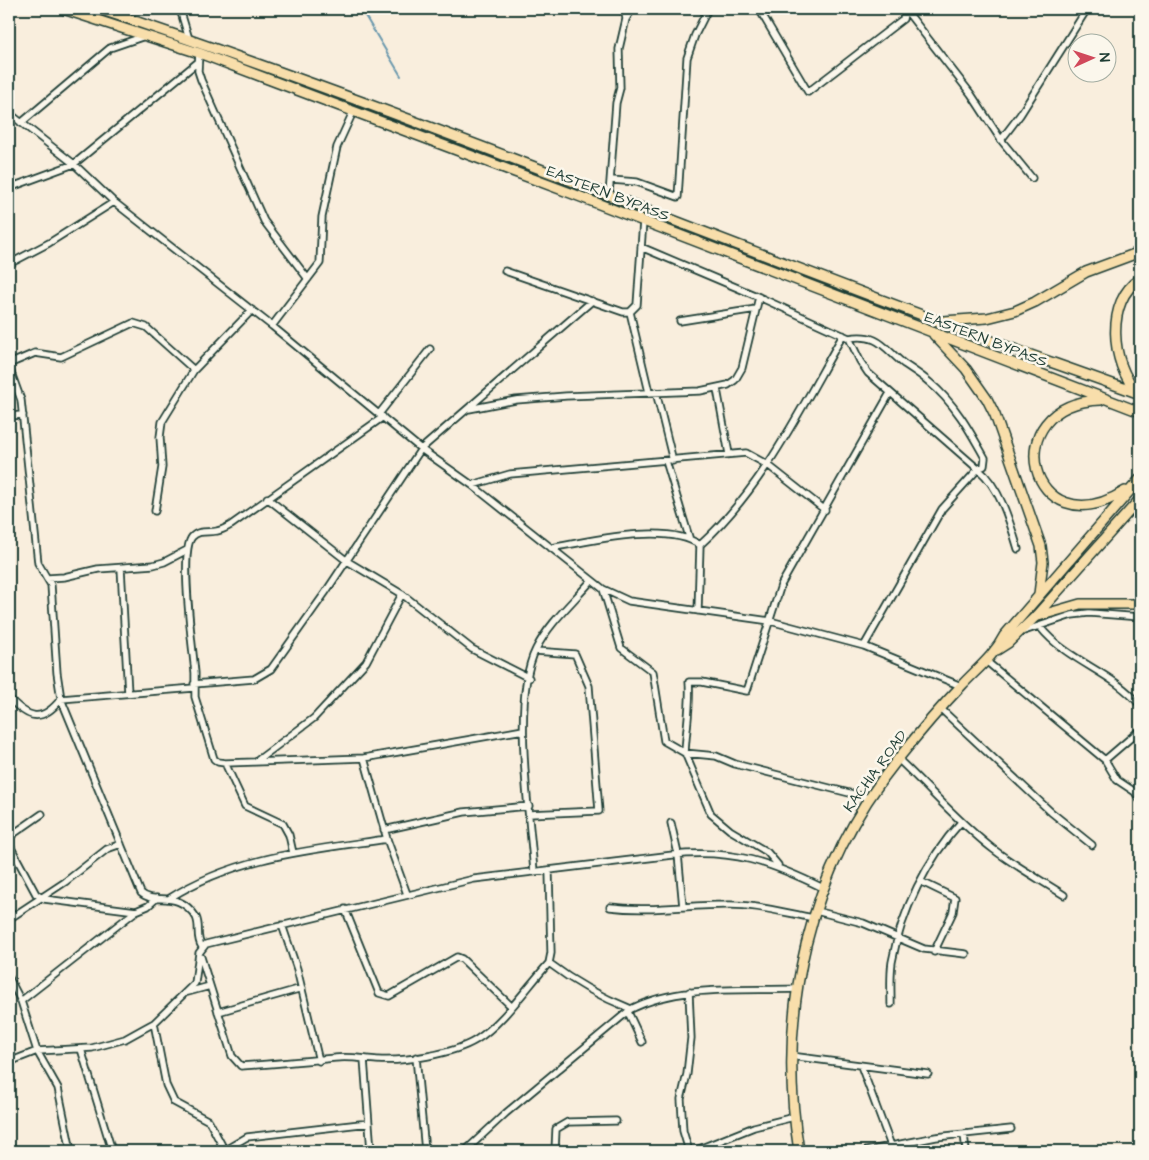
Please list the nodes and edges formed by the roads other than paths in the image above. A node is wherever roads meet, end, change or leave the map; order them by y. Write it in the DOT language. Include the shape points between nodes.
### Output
graph roads {
  1 [pos="63,9"];
  2 [pos="99,9"];
  3 [pos="180,9"];
  4 [pos="620,9"];
  5 [pos="632,9"];
  6 [pos="708,9"];
  7 [pos="759,9"];
  8 [pos="905,9"];
  9 [pos="1087,9"];
  10 [pos="626,20"];
  11 [pos="145,36"];
  12 [pos="190,39"];
  13 [pos="199,58"];
  14 [pos="353,112"];
  15 [pos="9,113"];
  16 [pos="21,123"];
  17 [pos="1001,140"];
  18 [pos="74,164"];
  19 [pos="1032,178"];
  20 [pos="611,180"];
  21 [pos="9,188"];
  22 [pos="609,195"];
  23 [pos="114,202"];
  24 [pos="643,221"];
  25 [pos="641,247"];
  26 [pos="1140,252"];
  27 [pos="9,264"];
  28 [pos="505,270"];
  29 [pos="308,279"];
  30 [pos="1140,279"];
  31 [pos="759,297"];
  32 [pos="592,301"];
  33 [pos="756,309"];
  34 [pos="252,310"];
  35 [pos="630,312"];
  36 [pos="680,321"];
  37 [pos="937,321"];
  38 [pos="272,326"];
  39 [pos="930,331"];
  40 [pos="846,337"];
  41 [pos="430,348"];
  42 [pos="9,365"];
  43 [pos="194,370"];
  44 [pos="717,389"];
  45 [pos="649,392"];
  46 [pos="656,392"];
  47 [pos="890,393"];
  48 [pos="1140,394"];
  49 [pos="1106,400"];
  50 [pos="467,410"];
  51 [pos="1140,412"];
  52 [pos="23,415"];
  53 [pos="9,416"];
  54 [pos="381,416"];
  55 [pos="421,448"];
  56 [pos="729,454"];
  57 [pos="670,461"];
  58 [pos="768,465"];
  59 [pos="978,469"];
  60 [pos="1140,479"];
  61 [pos="472,485"];
  62 [pos="1134,486"];
  63 [pos="267,498"];
  64 [pos="1140,499"];
  65 [pos="825,510"];
  66 [pos="154,511"];
  67 [pos="689,537"];
  68 [pos="700,545"];
  69 [pos="551,548"];
  70 [pos="1018,549"];
  71 [pos="187,550"];
  72 [pos="347,561"];
  73 [pos="121,568"];
  74 [pos="48,578"];
  75 [pos="591,581"];
  76 [pos="603,589"];
  77 [pos="402,594"];
  78 [pos="1039,596"];
  79 [pos="1140,604"];
  80 [pos="698,611"];
  81 [pos="1140,616"];
  82 [pos="1035,617"];
  83 [pos="770,621"];
  84 [pos="1040,627"];
  85 [pos="1020,632"];
  86 [pos="864,646"];
  87 [pos="996,650"];
  88 [pos="535,651"];
  89 [pos="986,661"];
  90 [pos="529,678"];
  91 [pos="194,686"];
  92 [pos="961,686"];
  93 [pos="128,693"];
  94 [pos="9,698"];
  95 [pos="61,699"];
  96 [pos="1140,705"];
  97 [pos="941,709"];
  98 [pos="523,730"];
  99 [pos="1140,730"];
  100 [pos="685,753"];
  101 [pos="364,758"];
  102 [pos="898,759"];
  103 [pos="1105,760"];
  104 [pos="257,761"];
  105 [pos="224,763"];
  106 [pos="869,798"];
  107 [pos="1140,800"];
  108 [pos="529,806"];
  109 [pos="42,814"];
  110 [pos="530,814"];
  111 [pos="961,822"];
  112 [pos="671,823"];
  113 [pos="384,830"];
  114 [pos="9,837"];
  115 [pos="387,839"];
  116 [pos="9,844"];
  117 [pos="122,844"];
  118 [pos="1092,845"];
  119 [pos="293,852"];
  120 [pos="678,854"];
  121 [pos="780,867"];
  122 [pos="549,870"];
  123 [pos="534,872"];
  124 [pos="922,882"];
  125 [pos="823,888"];
  126 [pos="407,894"];
  127 [pos="1064,895"];
  128 [pos="40,897"];
  129 [pos="157,898"];
  130 [pos="170,898"];
  131 [pos="683,907"];
  132 [pos="610,908"];
  133 [pos="136,910"];
  134 [pos="345,910"];
  135 [pos="815,915"];
  136 [pos="9,919"];
  137 [pos="282,925"];
  138 [pos="898,938"];
  139 [pos="201,950"];
  140 [pos="934,952"];
  141 [pos="966,954"];
  142 [pos="549,963"];
  143 [pos="9,978"];
  144 [pos="210,986"];
  145 [pos="302,988"];
  146 [pos="796,989"];
  147 [pos="188,992"];
  148 [pos="689,992"];
  149 [pos="21,1001"];
  150 [pos="891,1004"];
  151 [pos="511,1006"];
  152 [pos="630,1011"];
  153 [pos="218,1012"];
  154 [pos="154,1023"];
  155 [pos="642,1042"];
  156 [pos="82,1049"];
  157 [pos="37,1051"];
  158 [pos="791,1056"];
  159 [pos="416,1057"];
  160 [pos="364,1059"];
  161 [pos="319,1061"];
  162 [pos="9,1062"];
  163 [pos="861,1066"];
  164 [pos="928,1074"];
  165 [pos="794,1117"];
  166 [pos="616,1121"];
  167 [pos="369,1123"];
  168 [pos="1011,1129"];
  169 [pos="964,1134"];
  170 [pos="9,1147"];
  171 [pos="892,1148"];
  172 [pos="16,1151"];
  173 [pos="71,1151"];
  174 [pos="112,1151"];
  175 [pos="225,1151"];
  176 [pos="371,1151"];
  177 [pos="425,1151"];
  178 [pos="465,1151"];
  179 [pos="555,1151"];
  180 [pos="689,1151"];
  181 [pos="694,1151"];
  182 [pos="799,1151"];
  183 [pos="866,1151"];
  184 [pos="966,1151"];
  1 -- 11 [label="highway, EASTERN BYPASS"];
  2 -- 12 [label="highway, EASTERN BYPASS"];
  3 -- 12 [label="street"];
  4 -- 10 [label="street"];
  5 -- 10 [label="street"];
  6 -- 20 [label="street" via="687,58 678,196 637,182"];
  7 -- 8 [label="street" via="808,92 903,19"];
  8 -- 17 [label="street" via="971,94"];
  9 -- 17 [label="street"];
  10 -- 20 [label="street" via="619,49 620,88 616,103"];
  11 -- 13 [label="highway, EASTERN BYPASS"];
  11 -- 16 [label="street" via="110,48"];
  12 -- 22 [label="highway, EASTERN BYPASS"];
  13 -- 14 [label="highway, EASTERN BYPASS"];
  13 -- 18 [label="street"];
  13 -- 29 [label="street" via="201,80 264,221"];
  14 -- 24 [label="highway, EASTERN BYPASS"];
  14 -- 29 [label="street" via="338,147 322,217 320,263"];
  15 -- 16 [label="street"];
  16 -- 18 [label="street"];
  17 -- 19 [label="street"];
  18 -- 21 [label="street"];
  18 -- 23 [label="street"];
  20 -- 22 [label="street"];
  22 -- 37 [label="highway, EASTERN BYPASS"];
  23 -- 27 [label="street"];
  23 -- 34 [label="street"];
  24 -- 25 [label="street"];
  24 -- 39 [label="highway, EASTERN BYPASS"];
  25 -- 31 [label="street"];
  25 -- 35 [label="street" via="637,305"];
  26 -- 37 [label="highway" via="1086,272 1035,302 1002,315"];
  28 -- 32 [label="street"];
  29 -- 38 [label="street"];
  30 -- 48 [label="highway" via="1126,291 1120,302 1115,333 1125,374"];
  31 -- 33 [label="street"];
  31 -- 40 [label="street"];
  32 -- 35 [label="street"];
  32 -- 50 [label="street"];
  33 -- 36 [label="street"];
  33 -- 44 [label="street" via="742,368 736,380"];
  34 -- 38 [label="street"];
  34 -- 43 [label="street"];
  35 -- 45 [label="street"];
  37 -- 48 [label="highway, EASTERN BYPASS"];
  38 -- 54 [label="street"];
  39 -- 49 [label="highway, EASTERN BYPASS"];
  39 -- 78 [label="highway" via="978,384 995,415 1041,546 1043,562"];
  40 -- 47 [label="street" via="864,367"];
  40 -- 58 [label="street"];
  40 -- 59 [label="street" via="876,339 953,405 985,458 984,466"];
  41 -- 54 [label="street"];
  42 -- 43 [label="street" via="35,353 61,356 133,323 146,327"];
  42 -- 52 [label="street"];
  43 -- 66 [label="street" via="160,429 162,467"];
  44 -- 46 [label="street"];
  44 -- 56 [label="street"];
  45 -- 46 [label="street"];
  45 -- 50 [label="street" via="516,400"];
  46 -- 57 [label="street"];
  47 -- 59 [label="street"];
  47 -- 65 [label="street"];
  49 -- 51 [label="highway, EASTERN BYPASS"];
  49 -- 62 [label="highway" via="1072,405 1050,421 1035,442 1036,472 1052,495 1076,505 1108,502"];
  50 -- 55 [label="street"];
  52 -- 53 [label="street"];
  52 -- 74 [label="street" via="38,562"];
  54 -- 55 [label="street"];
  54 -- 63 [label="street"];
  55 -- 61 [label="street"];
  55 -- 72 [label="street"];
  56 -- 57 [label="street"];
  56 -- 58 [label="street" via="746,454"];
  57 -- 61 [label="street" via="510,474"];
  57 -- 67 [label="street"];
  58 -- 65 [label="street"];
  58 -- 68 [label="street"];
  59 -- 70 [label="street" via="996,492"];
  59 -- 86 [label="street" via="942,509"];
  60 -- 62 [label="highway, KACHIA ROAD"];
  61 -- 69 [label="street"];
  62 -- 78 [label="highway, KACHIA ROAD"];
  63 -- 71 [label="street" via="222,530 202,531 194,535"];
  63 -- 72 [label="street"];
  64 -- 82 [label="highway"];
  65 -- 83 [label="street" via="781,585"];
  67 -- 68 [label="street"];
  67 -- 69 [label="street" via="638,535"];
  68 -- 80 [label="street"];
  69 -- 75 [label="street"];
  71 -- 73 [label="street" via="159,564"];
  71 -- 91 [label="street"];
  72 -- 77 [label="street"];
  72 -- 91 [label="street" via="271,669 254,679"];
  73 -- 74 [label="street"];
  73 -- 93 [label="street"];
  74 -- 95 [label="street"];
  75 -- 76 [label="street"];
  75 -- 88 [label="street" via="548,629"];
  76 -- 80 [label="street" via="629,602"];
  76 -- 100 [label="street" via="621,648 653,672 664,741"];
  77 -- 90 [label="street" via="472,649"];
  77 -- 104 [label="street" via="366,662 314,718"];
  78 -- 87 [label="highway, KACHIA ROAD"];
  79 -- 82 [label="highway" via="1080,604"];
  80 -- 83 [label="street"];
  81 -- 84 [label="street" via="1089,613 1072,615"];
  82 -- 85 [label="highway"];
  83 -- 86 [label="street"];
  83 -- 100 [label="street" via="747,691 689,682 691,708 687,715"];
  84 -- 85 [label="street"];
  84 -- 96 [label="street" via="1052,642 1115,681"];
  85 -- 87 [label="highway"];
  86 -- 92 [label="street"];
  87 -- 89 [label="highway, KACHIA ROAD"];
  88 -- 90 [label="street"];
  88 -- 110 [label="street" via="575,654 585,675 589,686 599,811"];
  89 -- 92 [label="highway, KACHIA ROAD"];
  89 -- 103 [label="street"];
  90 -- 98 [label="street"];
  91 -- 93 [label="street"];
  91 -- 105 [label="street" via="214,759"];
  92 -- 97 [label="highway, KACHIA ROAD"];
  93 -- 95 [label="street"];
  94 -- 95 [label="street" via="30,715 48,712"];
  95 -- 117 [label="street"];
  97 -- 102 [label="highway, KACHIA ROAD"];
  97 -- 118 [label="street" via="1051,812"];
  98 -- 101 [label="street"];
  98 -- 108 [label="street"];
  99 -- 103 [label="street"];
  100 -- 106 [label="street" via="716,756 735,764"];
  100 -- 121 [label="street" via="711,814 730,830 767,852"];
  101 -- 104 [label="street"];
  101 -- 113 [label="street"];
  102 -- 106 [label="highway, KACHIA ROAD"];
  102 -- 111 [label="street"];
  103 -- 107 [label="street" via="1117,780 1135,792"];
  104 -- 105 [label="street"];
  105 -- 119 [label="street" via="245,806 283,824"];
  106 -- 125 [label="highway, KACHIA ROAD"];
  108 -- 110 [label="street"];
  108 -- 113 [label="street" via="464,812"];
  109 -- 114 [label="street"];
  110 -- 123 [label="street"];
  111 -- 124 [label="street" via="937,852"];
  111 -- 127 [label="street" via="994,850"];
  112 -- 120 [label="street"];
  113 -- 115 [label="street"];
  115 -- 119 [label="street"];
  115 -- 126 [label="street"];
  116 -- 128 [label="street"];
  117 -- 128 [label="street" via="107,849"];
  117 -- 129 [label="street" via="141,892 145,897"];
  119 -- 130 [label="street" via="248,863 188,886"];
  120 -- 121 [label="street" via="732,856"];
  120 -- 122 [label="street"];
  120 -- 131 [label="street"];
  121 -- 125 [label="street"];
  122 -- 123 [label="street"];
  122 -- 142 [label="street"];
  123 -- 126 [label="street" via="474,879"];
  124 -- 138 [label="street"];
  124 -- 140 [label="street" via="955,898 953,912"];
  125 -- 135 [label="highway, KACHIA ROAD"];
  126 -- 134 [label="street"];
  128 -- 133 [label="street"];
  128 -- 136 [label="street"];
  129 -- 130 [label="street"];
  129 -- 133 [label="street" via="142,910"];
  130 -- 139 [label="street" via="187,907 196,918"];
  131 -- 132 [label="street"];
  131 -- 135 [label="street" via="727,904"];
  133 -- 149 [label="street"];
  134 -- 137 [label="street"];
  134 -- 151 [label="street" via="379,993 389,996 457,958 462,959"];
  135 -- 138 [label="street" via="863,924"];
  135 -- 146 [label="highway, KACHIA ROAD"];
  137 -- 139 [label="street" via="206,944"];
  137 -- 145 [label="street"];
  138 -- 140 [label="street"];
  138 -- 150 [label="street" via="892,963"];
  139 -- 144 [label="street"];
  139 -- 147 [label="street" via="198,977"];
  140 -- 141 [label="street"];
  142 -- 151 [label="street"];
  142 -- 152 [label="street" via="576,983"];
  143 -- 149 [label="street"];
  144 -- 147 [label="street"];
  144 -- 153 [label="street"];
  145 -- 153 [label="street"];
  145 -- 161 [label="street"];
  146 -- 148 [label="street"];
  146 -- 158 [label="highway, KACHIA ROAD"];
  147 -- 154 [label="street"];
  148 -- 152 [label="street" via="646,1001"];
  148 -- 180 [label="street" via="691,1038 681,1099 683,1131"];
  149 -- 157 [label="street"];
  151 -- 159 [label="street" via="497,1023 469,1044"];
  152 -- 155 [label="street"];
  152 -- 178 [label="street"];
  153 -- 161 [label="street" via="232,1056 240,1066"];
  154 -- 156 [label="street" via="125,1039"];
  154 -- 175 [label="street" via="166,1085 174,1102 209,1121"];
  156 -- 157 [label="street"];
  156 -- 174 [label="street"];
  157 -- 162 [label="street"];
  157 -- 173 [label="street" via="58,1088"];
  158 -- 163 [label="street"];
  158 -- 165 [label="highway, KACHIA ROAD"];
  159 -- 160 [label="street"];
  159 -- 177 [label="street"];
  160 -- 161 [label="street"];
  160 -- 167 [label="street"];
  163 -- 164 [label="street"];
  163 -- 171 [label="street"];
  165 -- 181 [label="street" via="754,1127"];
  165 -- 182 [label="highway, KACHIA ROAD"];
  166 -- 179 [label="street" via="568,1122 556,1129"];
  167 -- 175 [label="street" via="247,1137"];
  167 -- 176 [label="street"];
  168 -- 169 [label="street"];
  169 -- 171 [label="street"];
  169 -- 184 [label="street"];
  170 -- 172 [label="street"];
  171 -- 183 [label="street"];
}
